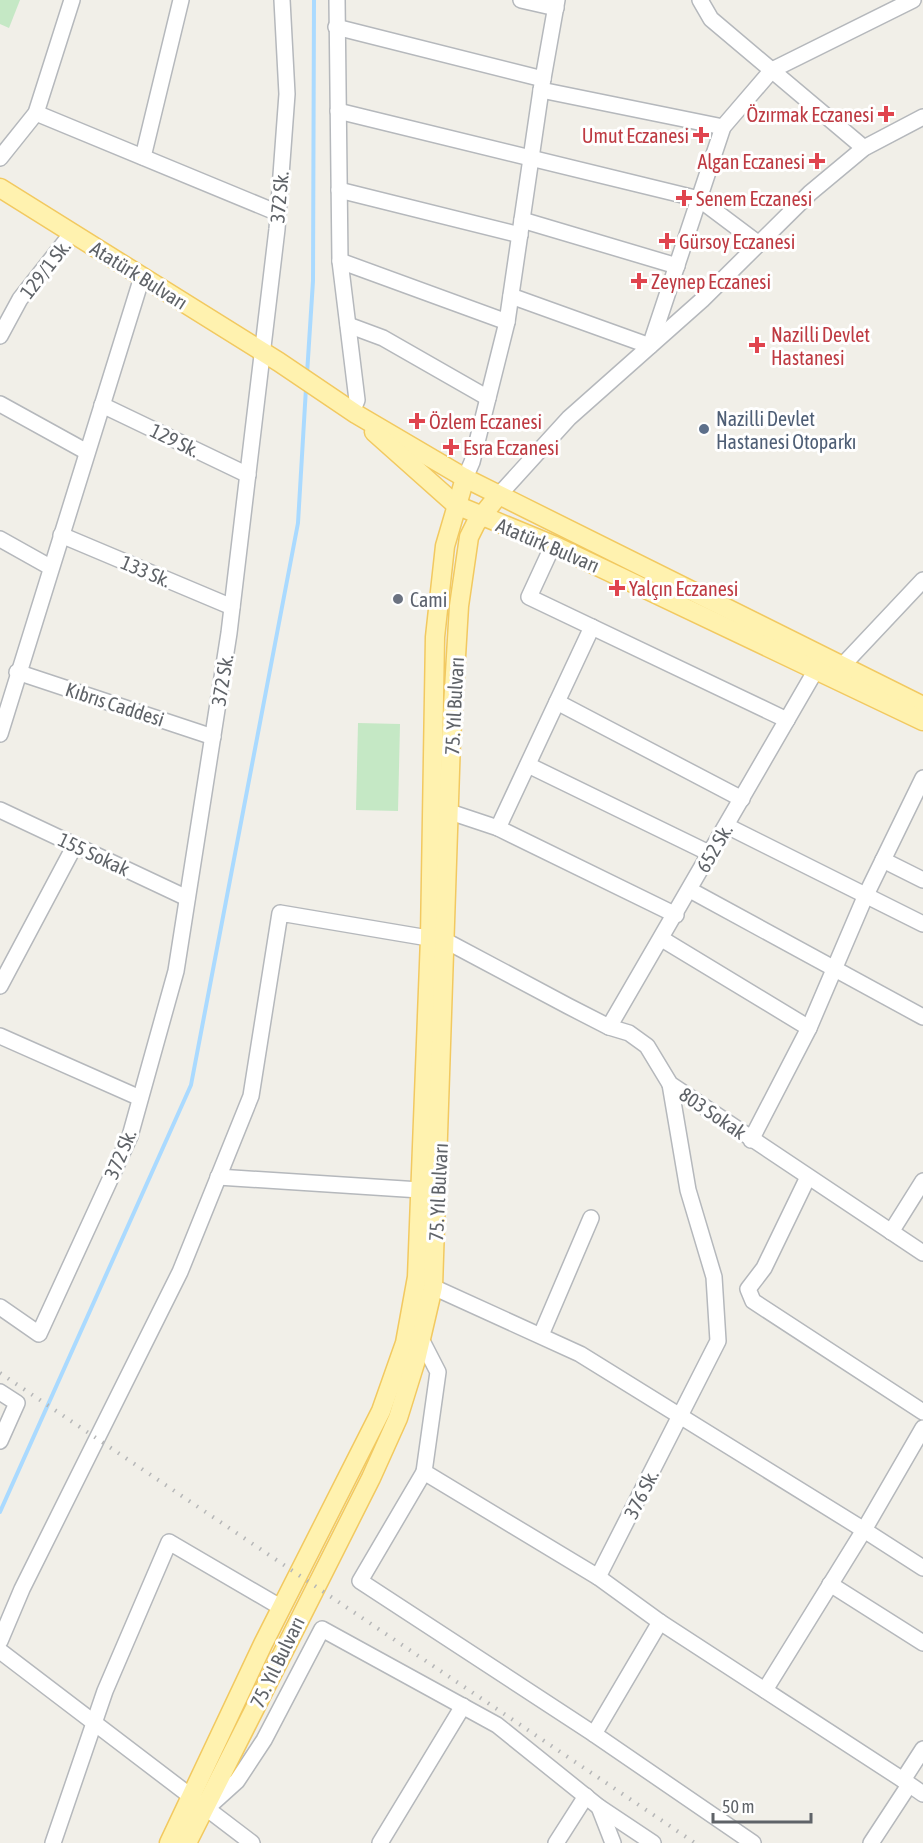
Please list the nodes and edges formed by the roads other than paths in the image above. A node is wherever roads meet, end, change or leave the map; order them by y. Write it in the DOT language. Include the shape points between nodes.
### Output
graph roads {
  1 [pos="72,0"];
  2 [pos="181,0"];
  3 [pos="281,0"];
  4 [pos="337,0"];
  5 [pos="521,0"];
  6 [pos="700,0"];
  7 [pos="913,0"];
  8 [pos="556,4"];
  9 [pos="336,27"];
  10 [pos="772,70"];
  11 [pos="542,85"];
  12 [pos="338,111"];
  13 [pos="36,113"];
  14 [pos="923,117"];
  15 [pos="723,127"];
  16 [pos="864,148"];
  17 [pos="143,157"];
  18 [pos="531,157"];
  19 [pos="0,158"];
  20 [pos="0,188"];
  21 [pos="339,190"];
  22 [pos="699,199"];
  23 [pos="278,213"];
  24 [pos="521,228"];
  25 [pos="72,233"];
  26 [pos="759,244"];
  27 [pos="340,261"];
  28 [pos="677,266"];
  29 [pos="142,277"];
  30 [pos="511,296"];
  31 [pos="507,322"];
  32 [pos="348,325"];
  33 [pos="0,336"];
  34 [pos="650,346"];
  35 [pos="271,357"];
  36 [pos="488,398"];
  37 [pos="0,404"];
  38 [pos="102,405"];
  39 [pos="352,411"];
  40 [pos="87,452"];
  41 [pos="248,475"];
  42 [pos="465,478"];
  43 [pos="498,496"];
  44 [pos="456,504"];
  45 [pos="481,517"];
  46 [pos="61,535"];
  47 [pos="0,539"];
  48 [pos="553,545"];
  49 [pos="50,567"];
  50 [pos="923,580"];
  51 [pos="232,607"];
  52 [pos="592,627"];
  53 [pos="842,666"];
  54 [pos="817,668"];
  55 [pos="17,672"];
  56 [pos="6,684"];
  57 [pos="558,702"];
  58 [pos="923,706"];
  59 [pos="787,720"];
  60 [pos="923,721"];
  61 [pos="0,734"];
  62 [pos="213,737"];
  63 [pos="528,765"];
  64 [pos="923,778"];
  65 [pos="742,799"];
  66 [pos="0,810"];
  67 [pos="450,812"];
  68 [pos="727,826"];
  69 [pos="498,828"];
  70 [pos="75,845"];
  71 [pos="711,854"];
  72 [pos="883,860"];
  73 [pos="923,880"];
  74 [pos="690,890"];
  75 [pos="865,897"];
  76 [pos="187,898"];
  77 [pos="676,915"];
  78 [pos="923,924"];
  79 [pos="438,939"];
  80 [pos="662,939"];
  81 [pos="834,970"];
  82 [pos="0,986"];
  83 [pos="923,1017"];
  84 [pos="609,1027"];
  85 [pos="809,1028"];
  86 [pos="0,1036"];
  87 [pos="670,1084"];
  88 [pos="140,1098"];
  89 [pos="752,1140"];
  90 [pos="218,1177"];
  91 [pos="808,1177"];
  92 [pos="923,1182"];
  93 [pos="420,1190"];
  94 [pos="591,1218"];
  95 [pos="891,1232"];
  96 [pos="923,1253"];
  97 [pos="433,1287"];
  98 [pos="0,1307"];
  99 [pos="541,1335"];
  100 [pos="421,1339"];
  101 [pos="0,1392"];
  102 [pos="923,1412"];
  103 [pos="681,1415"];
  104 [pos="923,1428"];
  105 [pos="0,1441"];
  106 [pos="424,1472"];
  107 [pos="864,1530"];
  108 [pos="923,1568"];
  109 [pos="598,1577"];
  110 [pos="830,1584"];
  111 [pos="282,1608"];
  112 [pos="660,1622"];
  113 [pos="0,1641"];
  114 [pos="923,1643"];
  115 [pos="0,1651"];
  116 [pos="765,1690"];
  117 [pos="463,1706"];
  118 [pos="94,1722"];
  119 [pos="594,1734"];
  120 [pos="923,1749"];
  121 [pos="906,1783"];
  122 [pos="923,1794"];
  123 [pos="586,1796"];
  124 [pos="200,1805"];
  125 [pos="599,1806"];
  126 [pos="53,1843"];
  127 [pos="169,1843"];
  128 [pos="187,1843"];
  129 [pos="252,1843"];
  130 [pos="380,1843"];
  131 [pos="556,1843"];
  132 [pos="613,1843"];
  133 [pos="653,1843"];
  134 [pos="753,1843"];
  135 [pos="871,1843"];
  1 -- 13 [label="street"];
  2 -- 17 [label="street"];
  3 -- 23 [label="street, 372 Sk." via="287,94"];
  4 -- 9 [label="street"];
  5 -- 8 [label="street"];
  6 -- 10 [label="street" via="711,19"];
  7 -- 10 [label="street"];
  8 -- 11 [label="street"];
  9 -- 11 [label="street"];
  9 -- 12 [label="street"];
  10 -- 15 [label="street"];
  10 -- 16 [label="street"];
  11 -- 15 [label="street"];
  11 -- 18 [label="street"];
  12 -- 18 [label="street"];
  12 -- 21 [label="street"];
  13 -- 17 [label="street"];
  13 -- 19 [label="street"];
  14 -- 16 [label="street"];
  15 -- 22 [label="street"];
  16 -- 26 [label="street" via="810,193"];
  17 -- 23 [label="street"];
  18 -- 22 [label="street"];
  18 -- 24 [label="street"];
  20 -- 25 [label="main road, Atatürk Bulvarı"];
  21 -- 24 [label="street"];
  21 -- 27 [label="street"];
  22 -- 26 [label="street"];
  22 -- 28 [label="street"];
  23 -- 35 [label="street, 372 Sk."];
  24 -- 28 [label="street"];
  24 -- 30 [label="street"];
  25 -- 29 [label="main road, Atatürk Bulvarı"];
  25 -- 33 [label="street, 129/1 Sk." via="20,299"];
  26 -- 34 [label="street"];
  27 -- 31 [label="street"];
  27 -- 32 [label="street"];
  28 -- 34 [label="street"];
  29 -- 35 [label="main road, Atatürk Bulvarı"];
  29 -- 38 [label="street"];
  30 -- 31 [label="street"];
  30 -- 34 [label="street"];
  31 -- 36 [label="street"];
  32 -- 36 [label="street" via="383,338"];
  32 -- 39 [label="street" via="357,400"];
  34 -- 43 [label="street" via="569,418"];
  35 -- 39 [label="main road, Atatürk Bulvarı"];
  35 -- 41 [label="street, 372 Sk."];
  36 -- 42 [label="street"];
  37 -- 40 [label="street"];
  38 -- 40 [label="street"];
  38 -- 41 [label="street, 129 Sk."];
  39 -- 42 [label="main road, Atatürk Bulvarı"];
  39 -- 44 [label="main road, Atatürk Bulvarı"];
  40 -- 46 [label="street"];
  41 -- 51 [label="street, 372 Sk."];
  42 -- 43 [label="main road, Atatürk Bulvarı"];
  42 -- 44 [label="main road, 75. Yıl Bulvarı"];
  43 -- 45 [label="main road, 75. Yıl Bulvarı"];
  43 -- 53 [label="main road, Atatürk Bulvarı"];
  44 -- 45 [label="main road, Atatürk Bulvarı"];
  44 -- 79 [label="main road, 75. Yıl Bulvarı" via="445,546 435,637"];
  45 -- 48 [label="main road, Atatürk Bulvarı"];
  45 -- 67 [label="main road, 75. Yıl Bulvarı" via="469,537 459,606"];
  46 -- 49 [label="street"];
  46 -- 51 [label="street, 133 Sk."];
  47 -- 49 [label="street"];
  48 -- 52 [label="street" via="529,597"];
  48 -- 54 [label="main road, Atatürk Bulvarı"];
  49 -- 55 [label="street"];
  50 -- 53 [label="street"];
  51 -- 62 [label="street, 372 Sk."];
  52 -- 57 [label="street"];
  52 -- 59 [label="street"];
  53 -- 58 [label="main road, Atatürk Bulvarı"];
  54 -- 59 [label="street, 652 Sk."];
  54 -- 60 [label="main road, Atatürk Bulvarı"];
  55 -- 56 [label="street"];
  55 -- 62 [label="street, Kıbrıs Caddesi"];
  56 -- 61 [label="street"];
  57 -- 63 [label="street"];
  57 -- 65 [label="street"];
  59 -- 65 [label="street, 652 Sk."];
  62 -- 76 [label="street, 372 Sk."];
  63 -- 69 [label="street"];
  63 -- 71 [label="street"];
  64 -- 72 [label="street"];
  65 -- 68 [label="street, 652 Sk."];
  66 -- 70 [label="street, 155 Sokak"];
  67 -- 69 [label="street"];
  67 -- 79 [label="main road, 75. Yıl Bulvarı"];
  68 -- 71 [label="street, 652 Sk."];
  68 -- 75 [label="street"];
  69 -- 77 [label="street"];
  70 -- 76 [label="street, 155 Sokak"];
  70 -- 82 [label="street"];
  71 -- 74 [label="street, 652 Sk."];
  72 -- 73 [label="street"];
  72 -- 75 [label="street"];
  74 -- 77 [label="street, 652 Sk."];
  74 -- 81 [label="street"];
  75 -- 78 [label="street"];
  75 -- 81 [label="street"];
  76 -- 88 [label="street, 372 Sk." via="176,971"];
  77 -- 80 [label="street, 652 Sk."];
  79 -- 84 [label="street, 803 Sokak"];
  79 -- 90 [label="street, 803 Sokak" via="280,913 251,1096"];
  79 -- 93 [label="main road, 75. Yıl Bulvarı"];
  79 -- 97 [label="main road, 75. Yıl Bulvarı"];
  80 -- 84 [label="street, 652 Sk."];
  80 -- 85 [label="street"];
  81 -- 83 [label="street"];
  81 -- 85 [label="street"];
  84 -- 87 [label="street, 803 Sokak" via="629,1033 647,1046"];
  85 -- 89 [label="street"];
  86 -- 88 [label="street"];
  87 -- 89 [label="street, 803 Sokak"];
  87 -- 103 [label="street, 376 Sk." via="688,1190 714,1276 718,1341"];
  88 -- 98 [label="street, 372 Sk." via="130,1136 39,1334"];
  89 -- 91 [label="street, 803 Sokak"];
  90 -- 93 [label="street"];
  90 -- 113 [label="street" via="180,1272 22,1589"];
  91 -- 95 [label="street, 803 Sokak"];
  91 -- 102 [label="street" via="764,1269 748,1289 753,1301"];
  92 -- 95 [label="street"];
  93 -- 111 [label="main road, 75. Yıl Bulvarı" via="417,1277 405,1343 381,1411"];
  94 -- 99 [label="street"];
  95 -- 96 [label="street, 803 Sokak"];
  97 -- 99 [label="street"];
  97 -- 100 [label="main road, 75. Yıl Bulvarı"];
  99 -- 103 [label="street" via="580,1353"];
  100 -- 106 [label="street" via="438,1372"];
  100 -- 124 [label="main road, 75. Yıl Bulvarı" via="398,1418 371,1478"];
  101 -- 105 [label="street" via="17,1403"];
  103 -- 107 [label="street"];
  103 -- 109 [label="street, 376 Sk."];
  104 -- 107 [label="street"];
  106 -- 109 [label="street"];
  106 -- 119 [label="street" via="360,1581"];
  107 -- 108 [label="street"];
  107 -- 110 [label="street"];
  109 -- 112 [label="street"];
  110 -- 114 [label="street"];
  110 -- 116 [label="street"];
  111 -- 118 [label="street" via="169,1542"];
  111 -- 124 [label="main road, 75. Yıl Bulvarı"];
  112 -- 116 [label="street"];
  112 -- 119 [label="street"];
  115 -- 118 [label="street"];
  116 -- 121 [label="street"];
  117 -- 123 [label="street" via="497,1725"];
  117 -- 124 [label="street" via="322,1629 264,1740 237,1781"];
  117 -- 130 [label="street"];
  118 -- 124 [label="street"];
  118 -- 126 [label="street"];
  119 -- 134 [label="street"];
  120 -- 121 [label="street"];
  121 -- 122 [label="street"];
  121 -- 135 [label="street"];
  123 -- 125 [label="street"];
  123 -- 131 [label="street"];
  124 -- 127 [label="main road, 75. Yıl Bulvarı"];
  124 -- 128 [label="main road, 75. Yıl Bulvarı"];
  124 -- 129 [label="street"];
  125 -- 132 [label="street"];
  125 -- 133 [label="street"];
}
